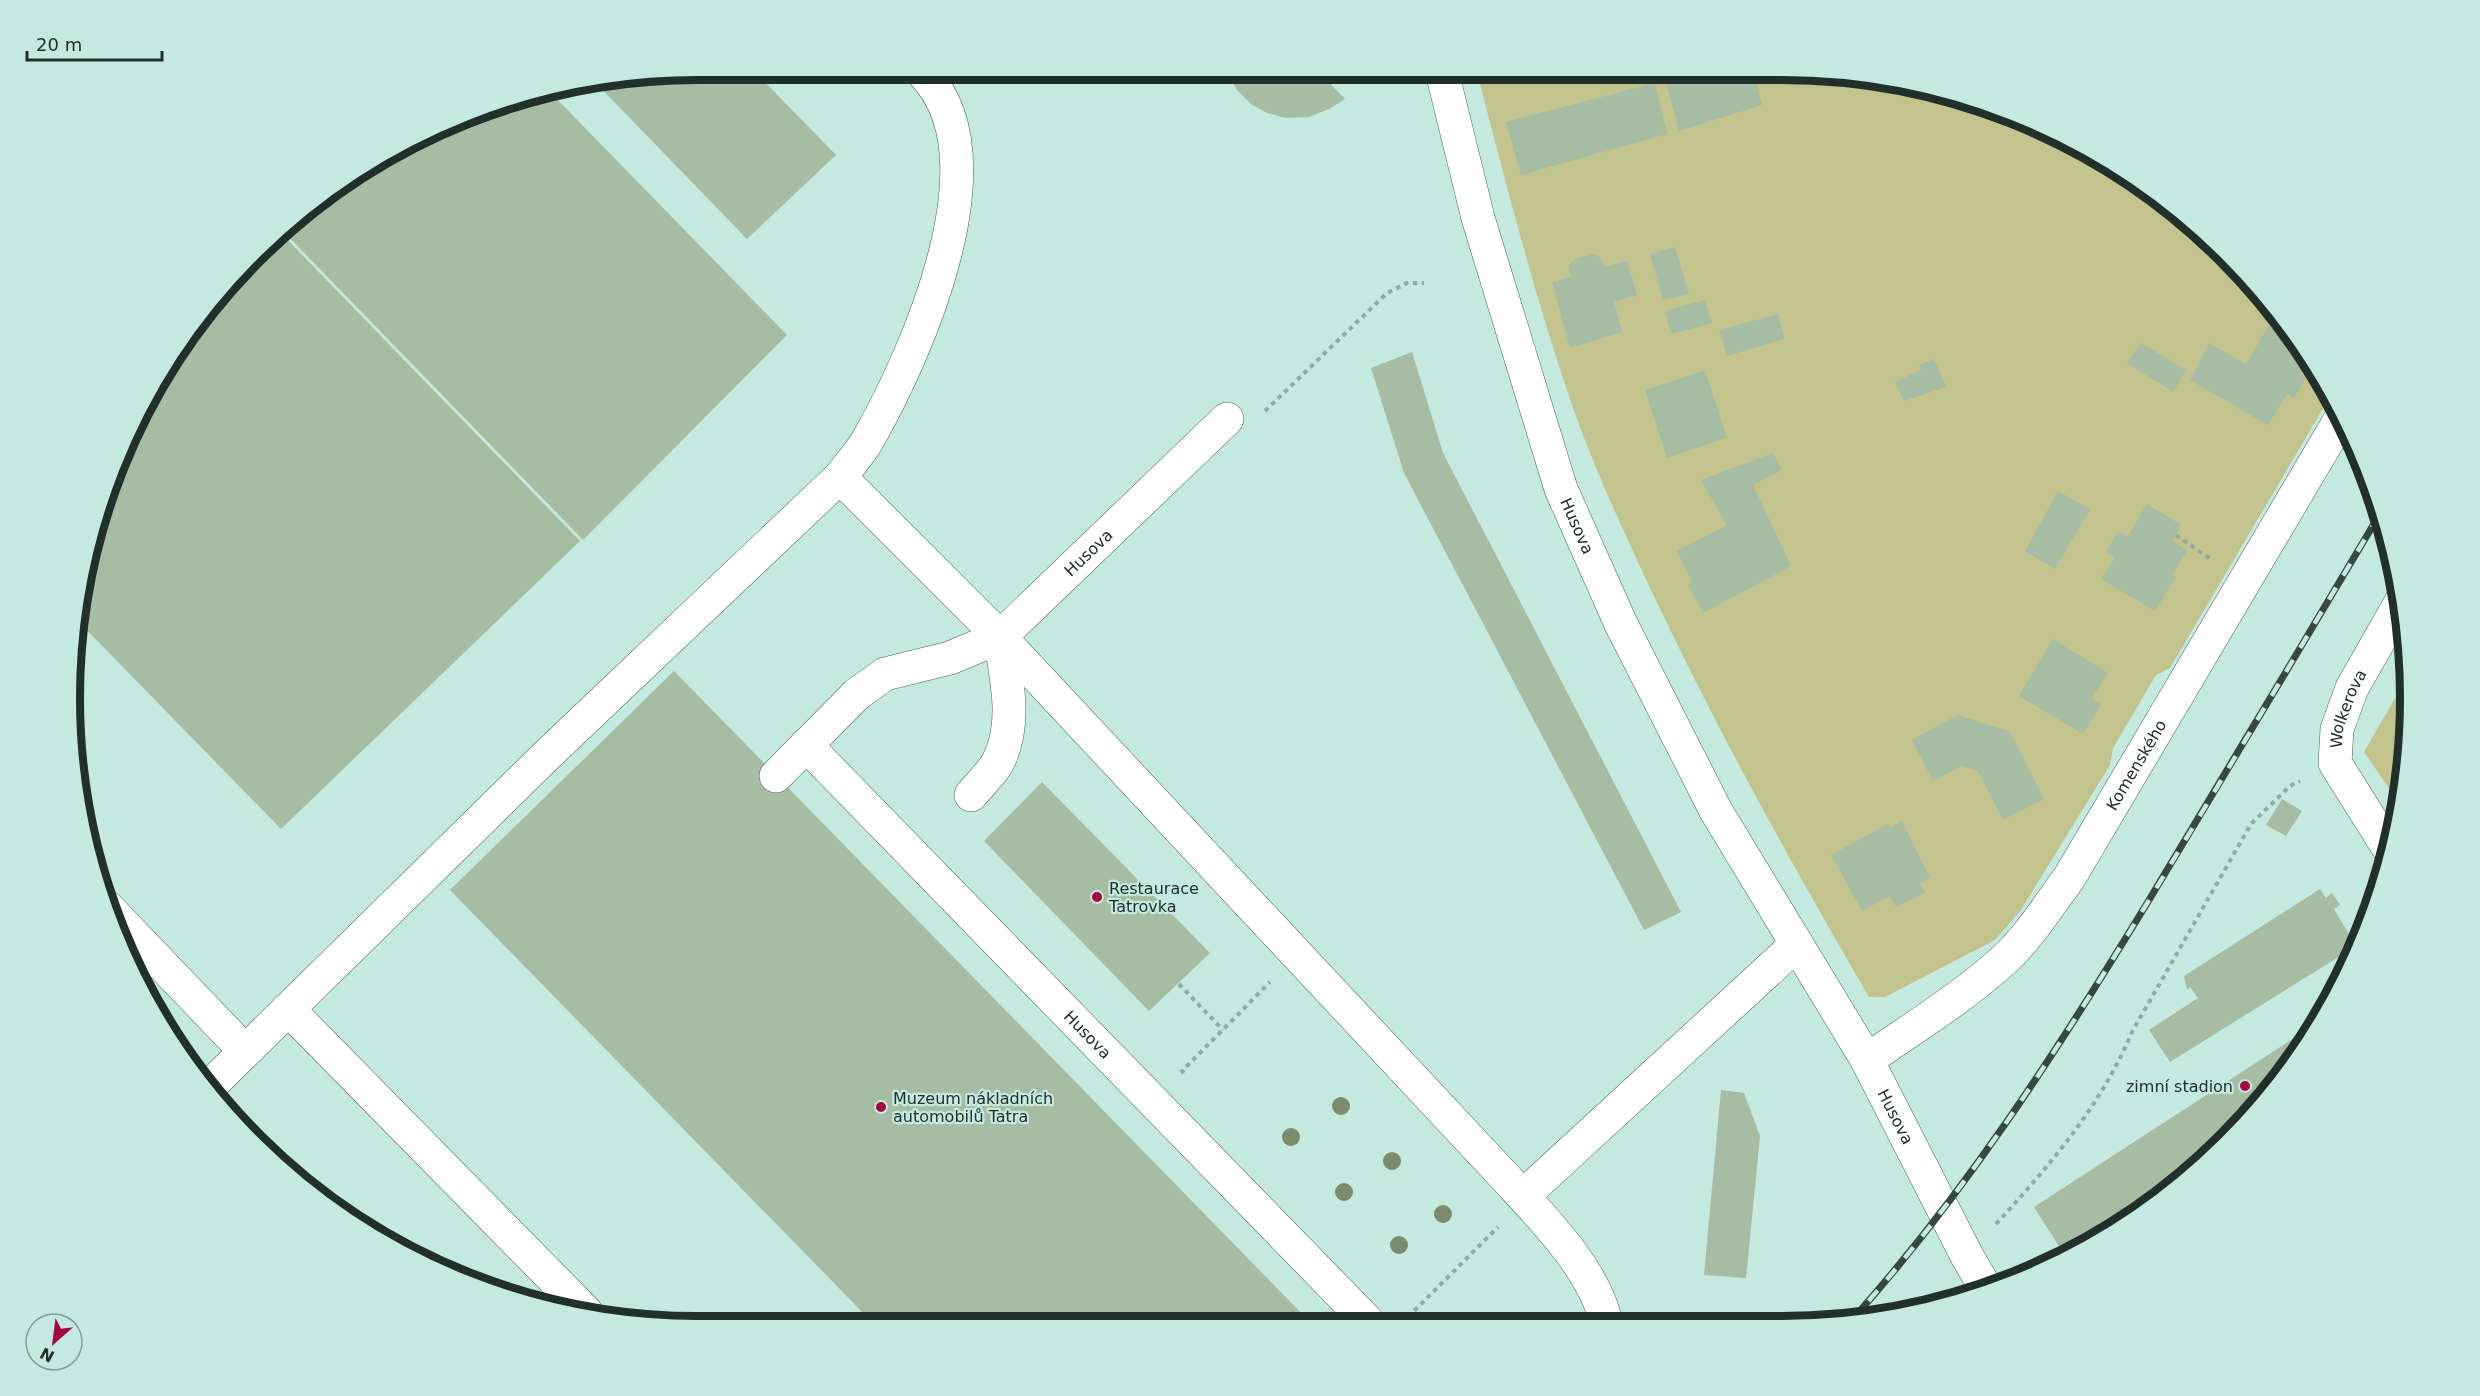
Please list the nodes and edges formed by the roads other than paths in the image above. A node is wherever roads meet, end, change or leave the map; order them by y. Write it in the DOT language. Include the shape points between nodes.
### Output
graph roads {
  1 [pos="927,80"];
  2 [pos="1444,80"];
  3 [pos="1227,419"];
  4 [pos="2337,425"];
  5 [pos="840,477"];
  6 [pos="2394,612"];
  7 [pos="1000,637"];
  8 [pos="806,746"];
  9 [pos="776,776"];
  10 [pos="971,795"];
  11 [pos="2384,839"];
  12 [pos="1797,944"];
  13 [pos="135,953"];
  14 [pos="288,1009"];
  15 [pos="245,1051"];
  16 [pos="1867,1060"];
  17 [pos="213,1083"];
  18 [pos="1522,1196"];
  19 [pos="1983,1283"];
  20 [pos="581,1306"];
  21 [pos="1361,1316"];
  22 [pos="1604,1316"];
  1 -- 5 [label="street" via="948,115 957,163 952,226 935,292 905,364 869,438"];
  2 -- 12 [label="street, Husova" via="1478,218 1561,489 1621,624 1716,811"];
  3 -- 7 [label="street, Husova"];
  4 -- 16 [label="street, Komenského" via="2069,878 2037,924 1973,986"];
  5 -- 7 [label="street"];
  5 -- 14 [label="street" via="547,755"];
  6 -- 11 [label="street, Wolkerova" via="2352,688 2337,729 2335,763"];
  7 -- 8 [label="street, Husova" via="950,658 885,674 857,694"];
  7 -- 10 [label="street" via="1010,700 1008,733 998,763"];
  7 -- 18 [label="street"];
  8 -- 9 [label="street, Husova"];
  8 -- 21 [label="street, Husova"];
  12 -- 16 [label="street, Husova"];
  12 -- 18 [label="street"];
  13 -- 15 [label="street"];
  14 -- 15 [label="street"];
  14 -- 20 [label="street"];
  15 -- 17 [label="street"];
  16 -- 19 [label="street, Husova"];
  18 -- 22 [label="street" via="1579,1264"];
}
